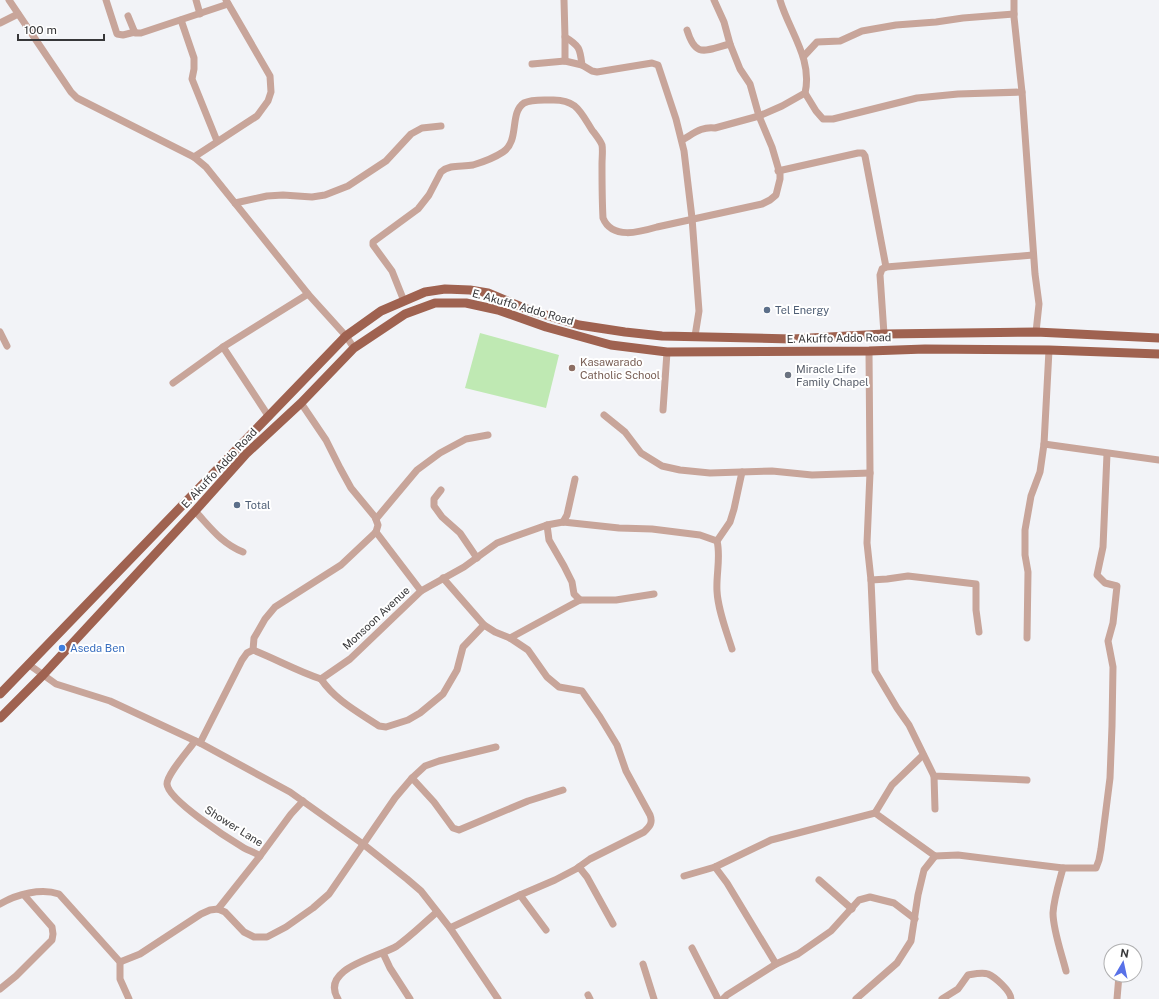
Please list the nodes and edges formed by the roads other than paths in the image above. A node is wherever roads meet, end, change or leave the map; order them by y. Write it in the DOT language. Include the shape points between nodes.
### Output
graph roads {
  1 [pos="9,0"];
  2 [pos="106,0"];
  3 [pos="196,0"];
  4 [pos="564,0"];
  5 [pos="714,0"];
  6 [pos="780,0"];
  7 [pos="1014,0"];
  8 [pos="227,2"];
  9 [pos="18,14"];
  10 [pos="200,14"];
  11 [pos="1014,14"];
  12 [pos="128,16"];
  13 [pos="181,20"];
  14 [pos="0,23"];
  15 [pos="687,30"];
  16 [pos="135,32"];
  17 [pos="565,37"];
  18 [pos="730,44"];
  19 [pos="804,56"];
  20 [pos="565,61"];
  21 [pos="532,64"];
  22 [pos="582,66"];
  23 [pos="1022,92"];
  24 [pos="805,93"];
  25 [pos="759,116"];
  26 [pos="441,126"];
  27 [pos="682,140"];
  28 [pos="217,141"];
  29 [pos="194,157"];
  30 [pos="778,171"];
  31 [pos="235,202"];
  32 [pos="692,218"];
  33 [pos="1034,255"];
  34 [pos="886,267"];
  35 [pos="308,294"];
  36 [pos="404,301"];
  37 [pos="0,332"];
  38 [pos="1036,332"];
  39 [pos="884,334"];
  40 [pos="346,336"];
  41 [pos="695,336"];
  42 [pos="1159,338"];
  43 [pos="7,346"];
  44 [pos="223,347"];
  45 [pos="354,348"];
  46 [pos="1049,350"];
  47 [pos="869,351"];
  48 [pos="667,352"];
  49 [pos="1159,354"];
  50 [pos="173,383"];
  51 [pos="301,403"];
  52 [pos="663,410"];
  53 [pos="604,415"];
  54 [pos="269,417"];
  55 [pos="488,435"];
  56 [pos="1044,444"];
  57 [pos="1107,454"];
  58 [pos="1159,460"];
  59 [pos="742,472"];
  60 [pos="870,473"];
  61 [pos="575,479"];
  62 [pos="441,490"];
  63 [pos="195,511"];
  64 [pos="376,519"];
  65 [pos="563,522"];
  66 [pos="547,525"];
  67 [pos="376,532"];
  68 [pos="717,541"];
  69 [pos="243,552"];
  70 [pos="477,558"];
  71 [pos="443,578"];
  72 [pos="871,580"];
  73 [pos="421,591"];
  74 [pos="654,594"];
  75 [pos="580,600"];
  76 [pos="484,624"];
  77 [pos="979,632"];
  78 [pos="510,638"];
  79 [pos="1027,638"];
  80 [pos="732,649"];
  81 [pos="253,650"];
  82 [pos="28,664"];
  83 [pos="43,675"];
  84 [pos="321,679"];
  85 [pos="0,694"];
  86 [pos="0,718"];
  87 [pos="198,742"];
  88 [pos="496,747"];
  89 [pos="923,755"];
  90 [pos="934,776"];
  91 [pos="412,778"];
  92 [pos="1027,780"];
  93 [pos="563,790"];
  94 [pos="303,800"];
  95 [pos="935,809"];
  96 [pos="875,813"];
  97 [pos="363,844"];
  98 [pos="260,856"];
  99 [pos="936,856"];
  100 [pos="579,867"];
  101 [pos="715,867"];
  102 [pos="1063,868"];
  103 [pos="684,876"];
  104 [pos="819,880"];
  105 [pos="520,894"];
  106 [pos="24,895"];
  107 [pos="0,904"];
  108 [pos="218,909"];
  109 [pos="852,909"];
  110 [pos="438,912"];
  111 [pos="915,919"];
  112 [pos="613,924"];
  113 [pos="450,928"];
  114 [pos="546,930"];
  115 [pos="692,948"];
  116 [pos="383,953"];
  117 [pos="120,962"];
  118 [pos="644,964"];
  119 [pos="776,964"];
  120 [pos="1066,971"];
  121 [pos="1119,983"];
  122 [pos="0,989"];
  123 [pos="126,998"];
  124 [pos="338,999"];
  125 [pos="410,999"];
  126 [pos="498,999"];
  127 [pos="654,999"];
  128 [pos="718,999"];
  129 [pos="723,999"];
  130 [pos="856,999"];
  131 [pos="942,999"];
  132 [pos="1011,999"];
  133 [pos="1117,999"];
  1 -- 9 [label="street"];
  2 -- 16 [label="street" via="117,34"];
  3 -- 10 [label="street"];
  4 -- 17 [label="street"];
  5 -- 18 [label="street"];
  6 -- 19 [label="street"];
  7 -- 11 [label="street"];
  8 -- 10 [label="street"];
  8 -- 28 [label="street" via="270,76 271,92 257,116"];
  9 -- 14 [label="street"];
  9 -- 29 [label="street" via="77,98"];
  10 -- 13 [label="street"];
  11 -- 19 [label="street" via="871,29 840,41 817,42"];
  11 -- 23 [label="street"];
  12 -- 16 [label="street"];
  13 -- 16 [label="street" via="144,33"];
  13 -- 28 [label="street" via="194,58 192,79"];
  15 -- 18 [label="street" via="693,45 700,50"];
  17 -- 20 [label="street"];
  17 -- 22 [label="street" via="578,46"];
  18 -- 25 [label="street" via="740,69 750,84"];
  19 -- 24 [label="street" via="808,82"];
  20 -- 21 [label="street"];
  20 -- 22 [label="street"];
  22 -- 27 [label="street" via="598,72 652,63 658,65"];
  23 -- 24 [label="street" via="917,98 833,119 823,119"];
  23 -- 33 [label="street"];
  24 -- 25 [label="street"];
  25 -- 27 [label="street" via="715,128 701,128"];
  25 -- 30 [label="street" via="772,147"];
  26 -- 31 [label="street" via="422,128 411,134 386,161 348,186 325,195 267,196"];
  27 -- 32 [label="street"];
  28 -- 29 [label="street"];
  29 -- 31 [label="street" via="206,167"];
  30 -- 32 [label="street" via="778,188 776,195 770,200 762,204"];
  30 -- 34 [label="street" via="863,153"];
  31 -- 35 [label="street"];
  32 -- 36 [label="street" via="641,232 616,231 609,227 603,218 602,146 574,104 559,100 530,101 523,104 517,114 510,146 494,158 472,165 444,169 418,209 373,242 392,271"];
  32 -- 41 [label="street" via="699,311"];
  33 -- 34 [label="street"];
  33 -- 38 [label="street" via="1038,304"];
  34 -- 39 [label="street" via="880,275"];
  35 -- 40 [label="street"];
  35 -- 44 [label="street"];
  36 -- 40 [label="main road, E. Akuffo Addo Road" via="381,311"];
  36 -- 41 [label="main road, E. Akuffo Addo Road" via="425,292 445,289 470,290 488,293 529,310 579,325 662,336"];
  37 -- 43 [label="street"];
  38 -- 39 [label="main road, E. Akuffo Addo Road"];
  38 -- 42 [label="main road, E. Akuffo Addo Road"];
  39 -- 41 [label="main road, E. Akuffo Addo Road" via="792,339"];
  40 -- 45 [label="street"];
  40 -- 54 [label="main road, E. Akuffo Addo Road"];
  44 -- 50 [label="street"];
  44 -- 54 [label="street"];
  45 -- 48 [label="main road, E. Akuffo Addo Road" via="405,314 435,303 466,303 498,310 546,327 611,345"];
  45 -- 51 [label="main road, E. Akuffo Addo Road"];
  46 -- 47 [label="main road, E. Akuffo Addo Road"];
  46 -- 49 [label="main road, E. Akuffo Addo Road"];
  46 -- 56 [label="street"];
  47 -- 48 [label="main road, E. Akuffo Addo Road"];
  47 -- 60 [label="street"];
  48 -- 52 [label="street"];
  51 -- 63 [label="main road, E. Akuffo Addo Road" via="246,454"];
  51 -- 64 [label="street" via="326,440 351,488"];
  53 -- 59 [label="street" via="625,432 642,453 662,466 710,473"];
  54 -- 82 [label="main road, E. Akuffo Addo Road"];
  55 -- 64 [label="street" via="466,439 434,457 417,470"];
  56 -- 57 [label="street"];
  56 -- 79 [label="street" via="1040,472 1031,496 1025,530 1028,572"];
  57 -- 58 [label="street"];
  57 -- 102 [label="street" via="1103,547 1098,575 1104,583 1117,586 1108,642 1113,667 1110,778 1101,849 1096,868"];
  59 -- 60 [label="street" via="772,471 812,475"];
  59 -- 68 [label="street" via="730,522"];
  60 -- 72 [label="street" via="867,543"];
  61 -- 65 [label="street"];
  62 -- 70 [label="street" via="434,499 434,506 460,534"];
  63 -- 69 [label="street" via="220,539"];
  63 -- 83 [label="main road, E. Akuffo Addo Road"];
  64 -- 67 [label="street"];
  65 -- 66 [label="street"];
  65 -- 68 [label="street" via="652,529 700,535"];
  66 -- 70 [label="street" via="497,543"];
  66 -- 75 [label="street" via="549,540 572,582 574,594"];
  67 -- 73 [label="street, Monsoon Avenue"];
  67 -- 81 [label="street" via="340,565 275,607 254,638"];
  68 -- 80 [label="street" via="717,593"];
  70 -- 71 [label="street"];
  71 -- 73 [label="street"];
  71 -- 76 [label="street"];
  72 -- 77 [label="street" via="908,576 976,584"];
  72 -- 89 [label="street" via="875,671 909,725"];
  73 -- 84 [label="street, Monsoon Avenue" via="350,658"];
  74 -- 75 [label="street" via="616,600"];
  75 -- 78 [label="street"];
  76 -- 78 [label="street"];
  76 -- 84 [label="street" via="463,647 457,670 443,694 420,713 402,722 386,727 379,726 342,702"];
  78 -- 100 [label="street" via="528,650 547,677 559,687 582,691 588,698 617,745 626,771 652,821 644,832"];
  81 -- 84 [label="street"];
  81 -- 87 [label="street" via="242,660"];
  82 -- 83 [label="street"];
  82 -- 85 [label="main road, E. Akuffo Addo Road"];
  83 -- 86 [label="main road, E. Akuffo Addo Road"];
  83 -- 87 [label="street" via="56,684 110,702"];
  87 -- 94 [label="street"];
  87 -- 98 [label="street, Shower Lane" via="168,779 170,792 205,823"];
  88 -- 91 [label="street" via="439,760 426,766"];
  89 -- 90 [label="street"];
  89 -- 96 [label="street" via="892,784"];
  90 -- 92 [label="street"];
  90 -- 95 [label="street"];
  91 -- 93 [label="street" via="453,828 459,830 528,801"];
  91 -- 97 [label="street"];
  94 -- 97 [label="street"];
  94 -- 98 [label="street, Shower Lane"];
  96 -- 99 [label="street"];
  96 -- 101 [label="street" via="771,840"];
  97 -- 108 [label="street" via="329,894 291,924 267,937 254,937 244,932 225,912"];
  97 -- 110 [label="street" via="421,891"];
  98 -- 108 [label="street"];
  99 -- 102 [label="street" via="958,855"];
  99 -- 111 [label="street" via="924,870"];
  100 -- 105 [label="street"];
  100 -- 112 [label="street"];
  101 -- 103 [label="street"];
  101 -- 119 [label="street"];
  102 -- 120 [label="street" via="1054,913"];
  104 -- 109 [label="street"];
  105 -- 113 [label="street"];
  105 -- 114 [label="street"];
  106 -- 107 [label="street"];
  106 -- 117 [label="street" via="41,891 59,894"];
  106 -- 122 [label="street" via="52,927 54,934 52,940"];
  108 -- 117 [label="street" via="201,914 140,954"];
  109 -- 111 [label="street" via="859,900 870,897 894,903"];
  109 -- 119 [label="street" via="831,931 798,954"];
  110 -- 113 [label="street"];
  110 -- 116 [label="street" via="407,939"];
  111 -- 130 [label="street" via="911,941 897,963"];
  113 -- 126 [label="street"];
  115 -- 128 [label="street"];
  116 -- 124 [label="street" via="342,972 335,986"];
  116 -- 125 [label="street"];
  117 -- 123 [label="street" via="120,979"];
  118 -- 127 [label="street"];
  119 -- 129 [label="street"];
  121 -- 133 [label="street"];
  131 -- 132 [label="street" via="958,989 968,975 979,973 987,974 1004,987 1011,995"];
}
